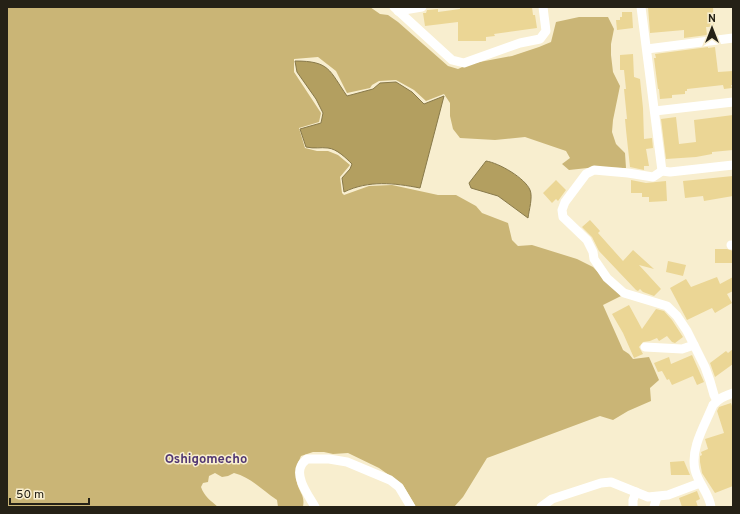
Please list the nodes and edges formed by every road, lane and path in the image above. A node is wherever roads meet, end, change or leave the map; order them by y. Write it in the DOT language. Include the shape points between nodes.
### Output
graph roads {
  1 [pos="422,7"];
  2 [pos="543,7"];
  3 [pos="641,7"];
  4 [pos="396,9"];
  5 [pos="733,38"];
  6 [pos="647,49"];
  7 [pos="733,102"];
  8 [pos="655,111"];
  9 [pos="733,165"];
  10 [pos="662,171"];
  11 [pos="694,345"];
  12 [pos="645,347"];
  13 [pos="733,393"];
  14 [pos="717,401"];
  15 [pos="700,483"];
  16 [pos="636,492"];
  17 [pos="657,497"];
  18 [pos="315,507"];
  19 [pos="411,507"];
  20 [pos="541,507"];
  21 [pos="633,507"];
  22 [pos="654,507"];
  23 [pos="711,507"];
  1 -- 4 [label="street"];
  2 -- 4 [label="street" via="546,31 540,39 464,62 452,60"];
  3 -- 6 [label="street"];
  5 -- 6 [label="street"];
  6 -- 8 [label="street"];
  7 -- 8 [label="street"];
  8 -- 10 [label="street"];
  9 -- 10 [label="street"];
  10 -- 11 [label="street" via="653,177 594,170 586,174 565,202 563,217 587,240 594,259 607,278 624,294 668,306"];
  11 -- 12 [label="street" via="682,349"];
  11 -- 14 [label="street"];
  13 -- 14 [label="street"];
  14 -- 15 [label="street" via="713,405 694,452 695,470"];
  15 -- 17 [label="street"];
  15 -- 23 [label="street"];
  16 -- 17 [label="street" via="648,497"];
  16 -- 20 [label="street" via="611,482 601,483 552,499"];
  16 -- 21 [label="street"];
  17 -- 22 [label="street"];
  18 -- 19 [label="street" via="301,478 301,464 308,459 347,462 390,480 399,487"];
}
